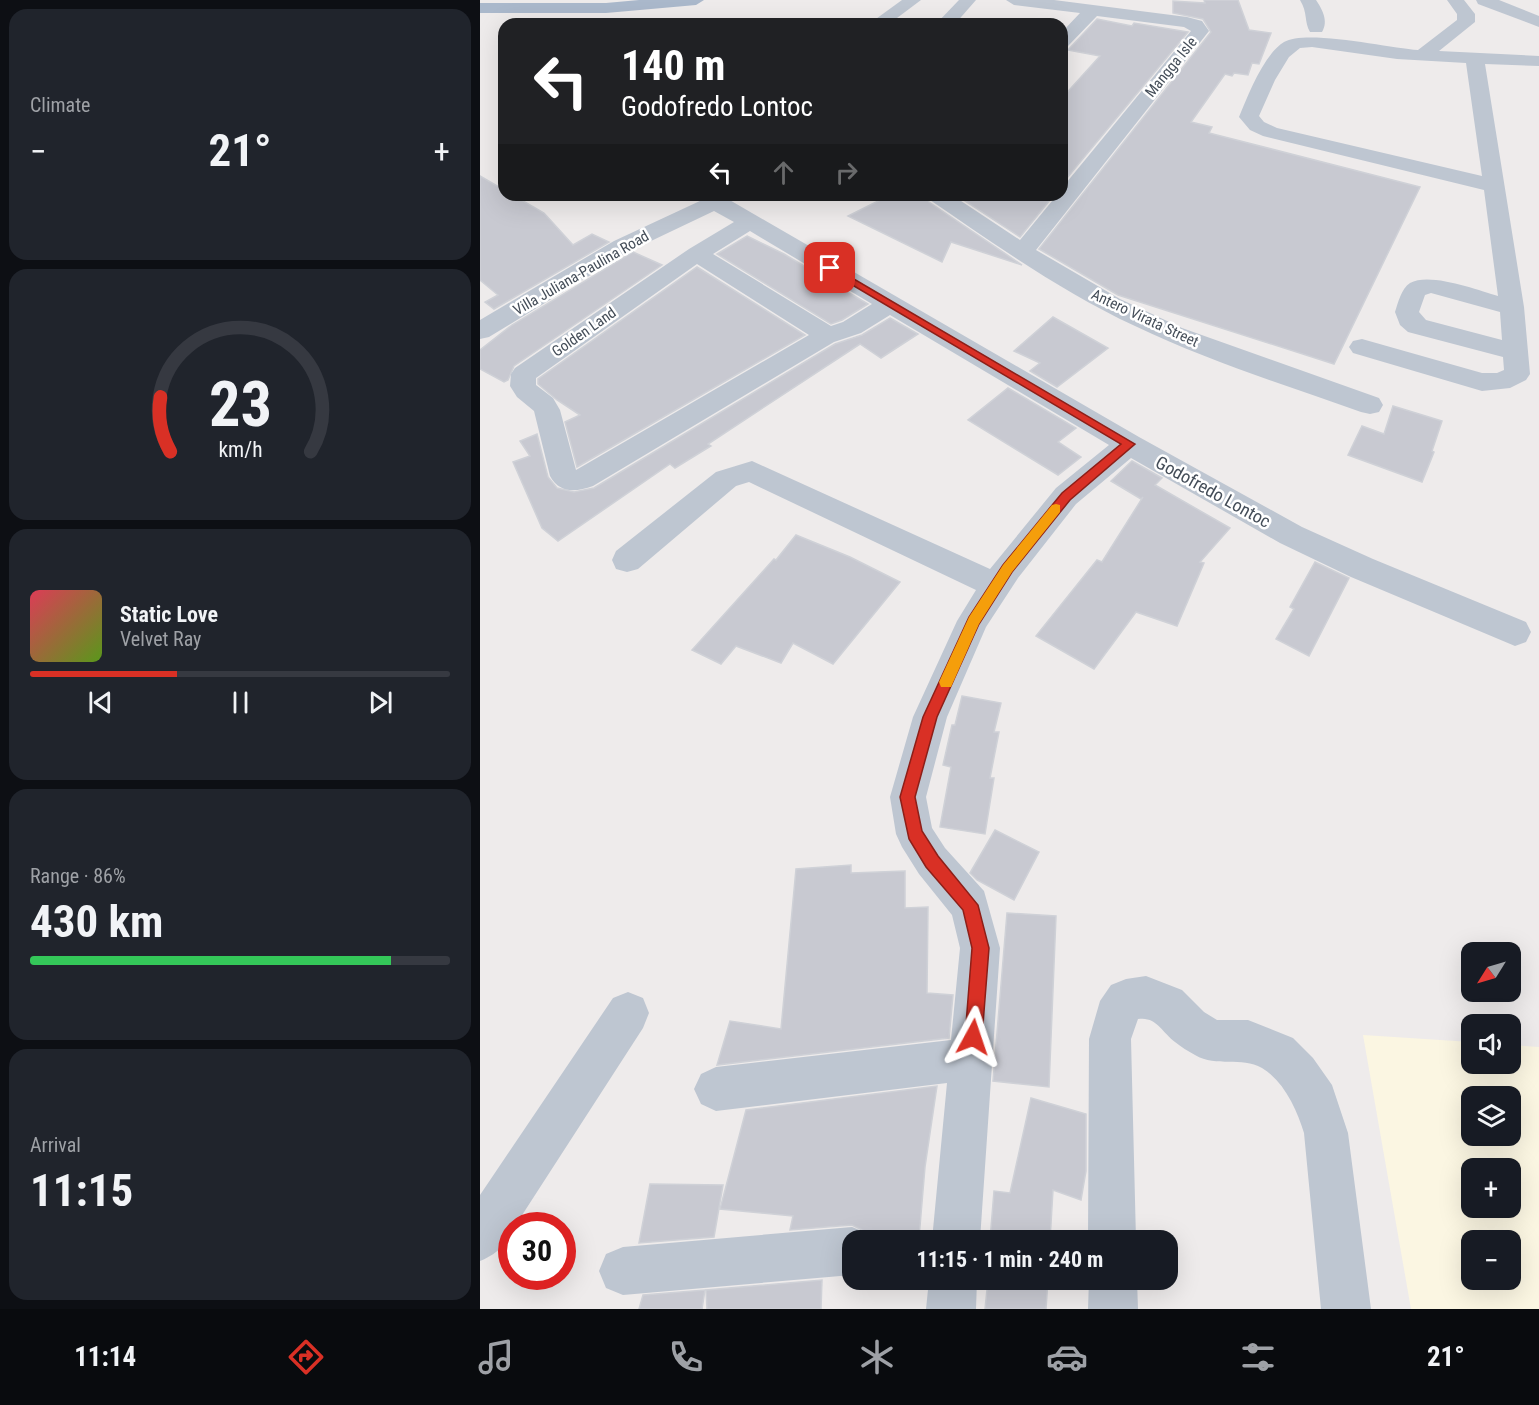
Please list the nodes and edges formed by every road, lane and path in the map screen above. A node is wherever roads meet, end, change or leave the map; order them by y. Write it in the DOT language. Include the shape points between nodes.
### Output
graph roads {
  1 [pos="696,0"];
  2 [pos="913,0"];
  3 [pos="968,0"];
  4 [pos="1014,0"];
  5 [pos="1308,0"];
  6 [pos="1455,0"];
  7 [pos="1484,0"];
  8 [pos="1507,3"];
  9 [pos="480,8"];
  10 [pos="1093,10"];
  11 [pos="1539,14"];
  12 [pos="887,18"];
  13 [pos="951,18"];
  14 [pos="1539,22"];
  15 [pos="1316,28"];
  16 [pos="1068,36"];
  17 [pos="1420,56"];
  18 [pos="1539,61"];
  19 [pos="1477,67"];
  20 [pos="1539,77"];
  21 [pos="1495,186"];
  22 [pos="1068,195"];
  23 [pos="706,201"];
  24 [pos="717,201"];
  25 [pos="947,201"];
  26 [pos="1063,201"];
  27 [pos="750,222"];
  28 [pos="1022,252"];
  29 [pos="697,254"];
  30 [pos="891,303"];
  31 [pos="1512,307"];
  32 [pos="480,331"];
  33 [pos="827,335"];
  34 [pos="1362,347"];
  35 [pos="1516,352"];
  36 [pos="1370,405"];
  37 [pos="1129,444"];
  38 [pos="627,560"];
  39 [pos="997,586"];
  40 [pos="1515,632"];
  41 [pos="628,1013"];
  42 [pos="972,1059"];
  43 [pos="716,1089"];
  44 [pos="957,1230"];
  45 [pos="1112,1230"];
  46 [pos="480,1237"];
  47 [pos="842,1252"];
  48 [pos="623,1271"];
  49 [pos="952,1290"];
  50 [pos="1113,1290"];
  51 [pos="951,1309"];
  52 [pos="1113,1309"];
  53 [pos="1346,1309"];
  1 -- 9 [label="main road" via="606,8"];
  2 -- 12 [label="street"];
  3 -- 13 [label="street"];
  4 -- 10 [label="street, Mangga Isle"];
  5 -- 15 [label="street" via="1315,11"];
  6 -- 17 [label="street" via="1466,14 1466,22"];
  7 -- 8 [label="street"];
  8 -- 11 [label="street"];
  8 -- 14 [label="street"];
  10 -- 16 [label="street"];
  10 -- 22 [label="street, Mangga Isle" via="1187,22 1200,31"];
  17 -- 19 [label="street"];
  17 -- 21 [label="street" via="1312,42 1290,46 1266,80 1249,117 1269,132"];
  18 -- 19 [label="street"];
  19 -- 20 [label="street"];
  19 -- 21 [label="street"];
  21 -- 31 [label="street"];
  23 -- 32 [label="street, Villa Juliana-Paulina Road"];
  24 -- 27 [label="street, Godofredo Lontoc"];
  25 -- 28 [label="street, Antero Virata Street"];
  26 -- 28 [label="street, Mangga Isle"];
  27 -- 29 [label="street, Golden Land"];
  27 -- 30 [label="street, Godofredo Lontoc"];
  28 -- 36 [label="street, Antero Virata Street" via="1173,334"];
  29 -- 33 [label="street"];
  29 -- 33 [label="street, Golden Land" via="524,374 523,388 547,408 564,476 572,481 598,471"];
  30 -- 33 [label="street" via="850,329"];
  30 -- 37 [label="street, Godofredo Lontoc"];
  31 -- 35 [label="street"];
  31 -- 35 [label="street" via="1421,286 1407,312 1417,326"];
  34 -- 35 [label="street" via="1482,382 1501,382 1517,374"];
  37 -- 39 [label="street" via="1066,496"];
  37 -- 40 [label="street, Godofredo Lontoc" via="1291,535"];
  38 -- 39 [label="street" via="726,479 752,471"];
  39 -- 42 [label="street" via="973,621 930,717 908,797 915,834 932,861 970,905 980,948"];
  41 -- 46 [label="street"];
  42 -- 43 [label="street"];
  42 -- 44 [label="street"];
  45 -- 53 [label="street" via="1110,1039 1115,1016 1126,1000 1146,998 1167,1005 1189,1027 1212,1041 1248,1041 1278,1053 1298,1073 1316,1101 1326,1133"];
  47 -- 48 [label="street"];
  49 -- 51 [label="street"];
  50 -- 52 [label="street"];
}
